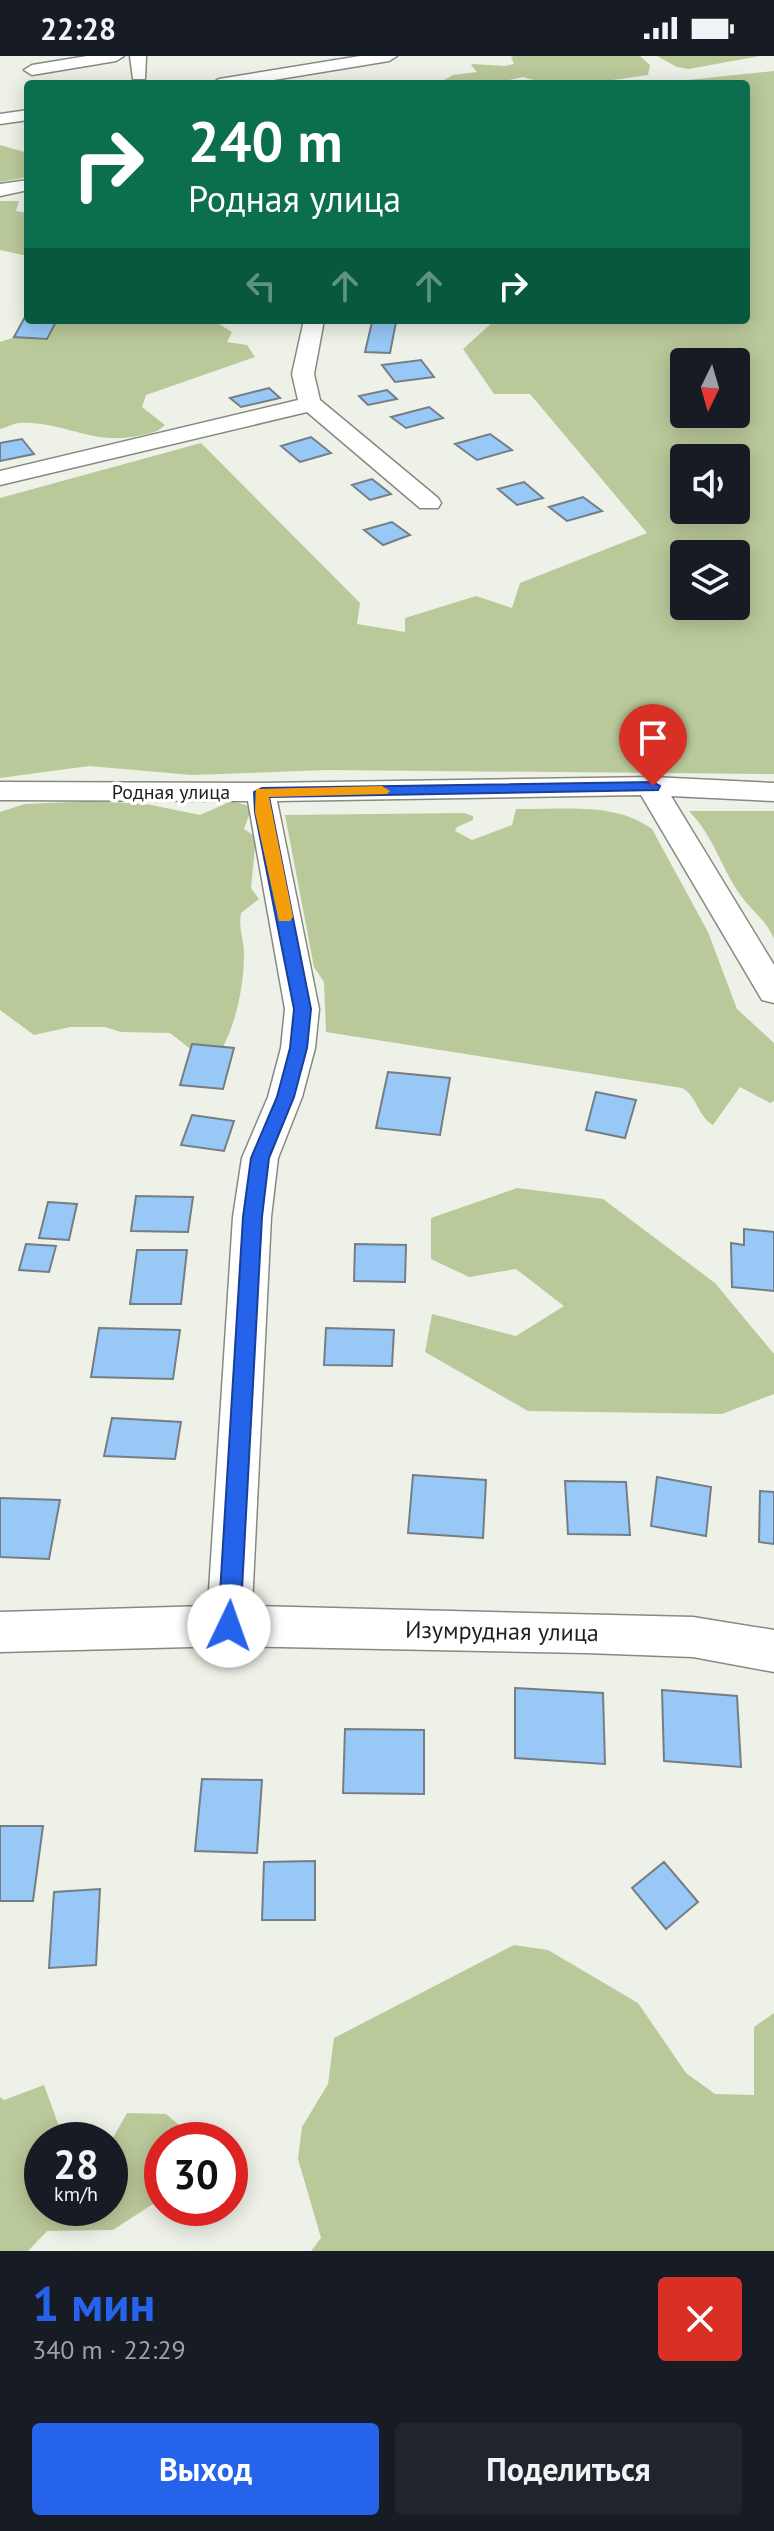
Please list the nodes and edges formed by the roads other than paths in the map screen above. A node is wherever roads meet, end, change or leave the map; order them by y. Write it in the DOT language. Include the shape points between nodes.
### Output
graph roads {
  1 [pos="116,56"];
  2 [pos="138,56"];
  3 [pos="389,56"];
  4 [pos="32,70"];
  5 [pos="139,76"];
  6 [pos="243,80"];
  7 [pos="24,116"];
  8 [pos="0,119"];
  9 [pos="24,186"];
  10 [pos="0,190"];
  11 [pos="313,324"];
  12 [pos="311,404"];
  13 [pos="0,478"];
  14 [pos="429,503"];
  15 [pos="653,786"];
  16 [pos="0,791"];
  17 [pos="262,792"];
  18 [pos="774,792"];
  19 [pos="774,992"];
  20 [pos="229,1626"];
  21 [pos="0,1632"];
  22 [pos="774,1651"];
  1 -- 4 [label="street"];
  2 -- 5 [label="street"];
  3 -- 6 [label="street"];
  7 -- 8 [label="street"];
  9 -- 10 [label="street"];
  11 -- 12 [label="street" via="303,368 303,392"];
  12 -- 13 [label="street"];
  12 -- 14 [label="street"];
  15 -- 17 [label="street, Родная улица"];
  15 -- 18 [label="street, Родная улица"];
  15 -- 19 [label="street" via="658,803"];
  16 -- 17 [label="street, Родная улица"];
  17 -- 20 [label="street" via="302,1009 285,1097 260,1158 252,1217"];
  20 -- 21 [label="street, Изумрудная улица"];
  20 -- 22 [label="street, Изумрудная улица" via="693,1637"];
}
